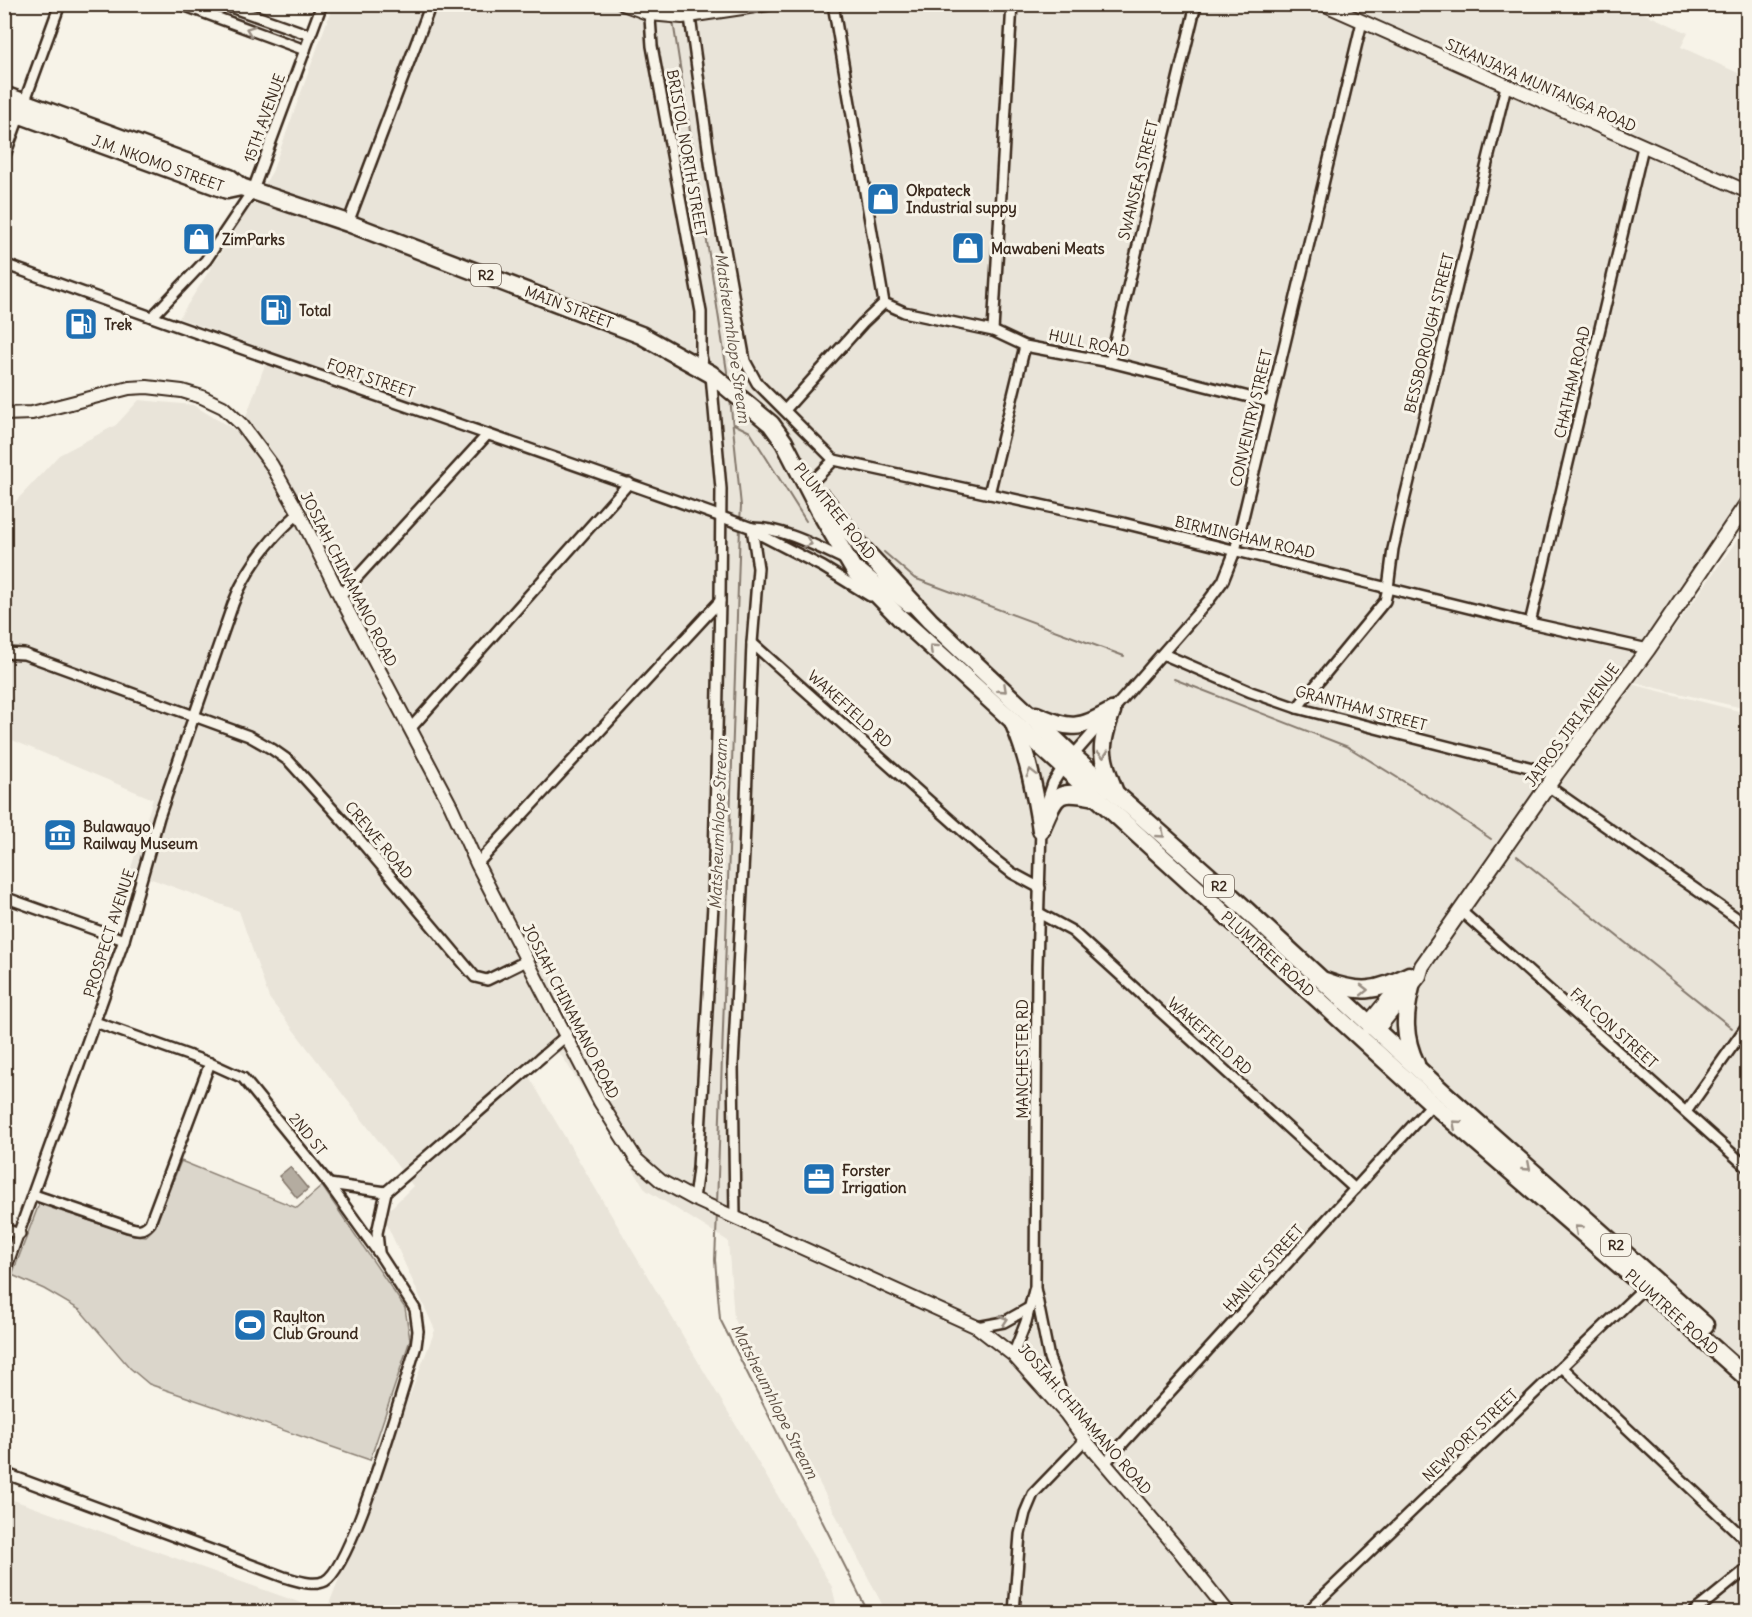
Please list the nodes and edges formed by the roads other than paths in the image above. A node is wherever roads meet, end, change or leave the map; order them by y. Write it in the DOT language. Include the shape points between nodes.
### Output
graph roads {
  1 [pos="60,4"];
  2 [pos="180,4"];
  3 [pos="222,4"];
  4 [pos="322,4"];
  5 [pos="431,4"];
  6 [pos="623,4"];
  7 [pos="770,4"];
  8 [pos="833,4"];
  9 [pos="1012,4"];
  10 [pos="1196,4"];
  11 [pos="1323,4"];
  12 [pos="709,9"];
  13 [pos="652,12"];
  14 [pos="686,17"];
  15 [pos="1362,22"];
  16 [pos="310,35"];
  17 [pos="305,50"];
  18 [pos="1506,86"];
  19 [pos="4,95"];
  20 [pos="16,108"];
  21 [pos="1643,147"];
  22 [pos="4,158"];
  23 [pos="247,189"];
  24 [pos="1748,192"];
  25 [pos="348,224"];
  26 [pos="4,264"];
  27 [pos="884,303"];
  28 [pos="152,317"];
  29 [pos="993,331"];
  30 [pos="1025,346"];
  31 [pos="1110,362"];
  32 [pos="712,375"];
  33 [pos="1269,402"];
  34 [pos="785,410"];
  35 [pos="4,414"];
  36 [pos="487,435"];
  37 [pos="794,459"];
  38 [pos="834,460"];
  39 [pos="629,483"];
  40 [pos="812,483"];
  41 [pos="989,494"];
  42 [pos="1748,501"];
  43 [pos="299,513"];
  44 [pos="724,519"];
  45 [pos="750,528"];
  46 [pos="1235,551"];
  47 [pos="849,561"];
  48 [pos="1388,588"];
  49 [pos="340,596"];
  50 [pos="720,600"];
  51 [pos="898,617"];
  52 [pos="930,621"];
  53 [pos="1530,623"];
  54 [pos="752,643"];
  55 [pos="1648,649"];
  56 [pos="4,653"];
  57 [pos="1163,654"];
  58 [pos="1297,708"];
  59 [pos="1112,711"];
  60 [pos="1019,714"];
  61 [pos="194,716"];
  62 [pos="410,729"];
  63 [pos="1068,761"];
  64 [pos="1556,774"];
  65 [pos="1548,786"];
  66 [pos="1116,796"];
  67 [pos="1095,797"];
  68 [pos="1041,830"];
  69 [pos="477,864"];
  70 [pos="1040,888"];
  71 [pos="4,897"];
  72 [pos="1461,911"];
  73 [pos="1039,913"];
  74 [pos="1748,926"];
  75 [pos="124,940"];
  76 [pos="528,960"];
  77 [pos="1414,976"];
  78 [pos="1318,979"];
  79 [pos="1344,1022"];
  80 [pos="95,1023"];
  81 [pos="1748,1024"];
  82 [pos="1371,1027"];
  83 [pos="567,1035"];
  84 [pos="1378,1055"];
  85 [pos="210,1063"];
  86 [pos="1421,1072"];
  87 [pos="1438,1098"];
  88 [pos="1686,1112"];
  89 [pos="1748,1168"];
  90 [pos="329,1184"];
  91 [pos="1355,1189"];
  92 [pos="386,1192"];
  93 [pos="34,1195"];
  94 [pos="694,1199"];
  95 [pos="733,1216"];
  96 [pos="4,1229"];
  97 [pos="20,1234"];
  98 [pos="380,1255"];
  99 [pos="4,1274"];
  100 [pos="1650,1283"];
  101 [pos="1035,1288"];
  102 [pos="1029,1308"];
  103 [pos="977,1327"];
  104 [pos="1013,1355"];
  105 [pos="1748,1364"];
  106 [pos="1562,1367"];
  107 [pos="1748,1379"];
  108 [pos="1066,1414"];
  109 [pos="1085,1440"];
  110 [pos="1105,1463"];
  111 [pos="4,1473"];
  112 [pos="1748,1542"];
  113 [pos="1748,1568"];
  114 [pos="1014,1612"];
  115 [pos="1228,1612"];
  116 [pos="1307,1612"];
  117 [pos="1694,1612"];
  1 -- 20 [label="street"];
  17 -- 2 [label="street, one-way"];
  3 -- 16 [label="street"];
  4 -- 16 [label="street, 15TH AVENUE"];
  5 -- 25 [label="street"];
  6 -- 13 [label="street"];
  7 -- 12 [label="street"];
  8 -- 27 [label="street"];
  9 -- 29 [label="street"];
  10 -- 31 [label="street, SWANSEA STREET"];
  11 -- 15 [label="street, SIKANJAYA MUNTANGA ROAD"];
  12 -- 14 [label="street"];
  13 -- 14 [label="street"];
  13 -- 32 [label="street, BRISTOL NORTH STREET" via="652,46 701,312 701,356"];
  14 -- 34 [label="street" via="742,352 757,383"];
  15 -- 18 [label="street, SIKANJAYA MUNTANGA ROAD"];
  15 -- 33 [label="street, CONVENTRY STREET"];
  16 -- 17 [label="street, 15TH AVENUE"];
  17 -- 23 [label="street, 15TH AVENUE"];
  18 -- 21 [label="street, SIKANJAYA MUNTANGA ROAD"];
  18 -- 48 [label="street, BESSBOROUGH STREET" via="1405,497"];
  19 -- 20 [label="highway, J.M. NKOMO STREET / R2"];
  20 -- 22 [label="street"];
  20 -- 23 [label="highway, J.M. NKOMO STREET / R2" via="230,178"];
  21 -- 24 [label="street, SIKANJAYA MUNTANGA ROAD"];
  21 -- 53 [label="street, CHATHAM ROAD"];
  23 -- 25 [label="highway, MAIN STREET / R2"];
  23 -- 28 [label="street, 15TH AVENUE" via="206,260"];
  25 -- 32 [label="highway, MAIN STREET / R2" via="641,335"];
  26 -- 28 [label="street, FORT STREET"];
  27 -- 29 [label="street, HULL ROAD" via="904,312"];
  27 -- 34 [label="street"];
  28 -- 36 [label="street, FORT STREET"];
  29 -- 30 [label="street, HULL ROAD"];
  30 -- 31 [label="street, HULL ROAD"];
  30 -- 41 [label="street"];
  31 -- 33 [label="street, HULL ROAD"];
  32 -- 37 [label="highway, MAIN STREET / R2" via="771,424"];
  32 -- 44 [label="street, BRISTOL NORTH STREET"];
  33 -- 46 [label="street, CONVENTRY STREET"];
  34 -- 38 [label="street"];
  35 -- 43 [label="street, JOSIAH CHINAMANO ROAD" via="32,413 129,388 165,388 202,397 223,407 243,425"];
  36 -- 39 [label="street, FORT STREET"];
  36 -- 49 [label="street"];
  37 -- 40 [label="highway, PLUMTREE ROAD / R2"];
  37 -- 47 [label="highway, PLUMTREE ROAD / R2"];
  38 -- 40 [label="street"];
  38 -- 41 [label="street, BIRMINGHAM ROAD"];
  39 -- 44 [label="street, FORT STREET"];
  39 -- 62 [label="street"];
  40 -- 52 [label="highway, PLUMTREE ROAD / R2" via="863,549"];
  41 -- 46 [label="street, BIRMINGHAM ROAD"];
  42 -- 55 [label="main road, JAIROS JIRI AVENUE"];
  43 -- 49 [label="street, JOSIAH CHINAMANO ROAD"];
  43 -- 61 [label="street, PROSPECT AVENUE" via="271,539 243,581"];
  44 -- 45 [label="street, FORT STREET"];
  44 -- 50 [label="street, BRISTOL NORTH STREET"];
  45 -- 47 [label="street, one-way" via="765,528"];
  45 -- 51 [label="street" via="844,579"];
  45 -- 54 [label="street" via="758,568"];
  46 -- 48 [label="street, BIRMINGHAM ROAD"];
  46 -- 57 [label="street, CONVENTRY STREET" via="1223,581"];
  47 -- 51 [label="highway, PLUMTREE ROAD / R2"];
  47 -- 52 [label="street"];
  48 -- 53 [label="street, BIRMINGHAM ROAD"];
  48 -- 58 [label="street, BESSBOROUGH STREET" via="1377,612"];
  49 -- 62 [label="street, JOSIAH CHINAMANO ROAD"];
  50 -- 69 [label="street"];
  50 -- 94 [label="street, BRISTOL NORTH STREET" via="713,905"];
  60 -- 51 [label="highway, PLUMTREE ROAD / R2, one-way"];
  52 -- 60 [label="highway, PLUMTREE ROAD / R2, one-way"];
  53 -- 55 [label="street, BIRMINGHAM ROAD"];
  54 -- 70 [label="street, WAKEFIELD RD" via="994,859"];
  54 -- 95 [label="street" via="733,1065"];
  55 -- 64 [label="main road, JAIROS JIRI AVENUE"];
  56 -- 61 [label="street, CREWE ROAD" via="24,654"];
  57 -- 58 [label="street, GRANTHAM STREET"];
  57 -- 59 [label="street, CONVENTRY STREET"];
  58 -- 64 [label="street, GRANTHAM STREET"];
  59 -- 60 [label="highway" via="1087,724 1068,727"];
  59 -- 63 [label="street, CONVENTRY STREET"];
  59 -- 66 [label="highway, one-way" via="1101,754"];
  60 -- 63 [label="highway, PLUMTREE ROAD / R2"];
  68 -- 60 [label="highway, one-way"];
  61 -- 75 [label="street, PROSPECT AVENUE" via="159,817"];
  61 -- 76 [label="street, CREWE ROAD" via="249,736 289,761 475,977 487,980"];
  62 -- 69 [label="street, JOSIAH CHINAMANO ROAD"];
  63 -- 66 [label="highway, PLUMTREE ROAD / R2"];
  63 -- 67 [label="highway, PLUMTREE ROAD / R2"];
  63 -- 68 [label="street, CONVENTRY STREET" via="1047,796"];
  64 -- 65 [label="main road, JAIROS JIRI AVENUE"];
  65 -- 72 [label="main road, JAIROS JIRI AVENUE"];
  65 -- 74 [label="street"];
  66 -- 78 [label="highway, PLUMTREE ROAD / R2, one-way"];
  67 -- 68 [label="highway" via="1068,792 1061,795"];
  67 -- 79 [label="highway, PLUMTREE ROAD / R2"];
  68 -- 70 [label="street, MANCHESTER RD"];
  69 -- 76 [label="street, JOSIAH CHINAMANO ROAD"];
  70 -- 73 [label="street, MANCHESTER RD"];
  71 -- 75 [label="street"];
  72 -- 77 [label="main road, JAIROS JIRI AVENUE"];
  72 -- 88 [label="street, FALCON STREET"];
  73 -- 91 [label="street, WAKEFIELD RD" via="1072,931"];
  73 -- 101 [label="street, MANCHESTER RD"];
  75 -- 80 [label="street, PROSPECT AVENUE"];
  76 -- 83 [label="street, JOSIAH CHINAMANO ROAD"];
  78 -- 77 [label="highway, one-way" via="1343,988 1370,990"];
  77 -- 82 [label="main road, JAIROS JIRI AVENUE" via="1382,1023"];
  77 -- 86 [label="highway" via="1404,1025 1409,1049"];
  78 -- 82 [label="highway, PLUMTREE ROAD / R2"];
  79 -- 82 [label="highway"];
  79 -- 84 [label="highway, PLUMTREE ROAD / R2"];
  80 -- 85 [label="street, 2ND ST"];
  80 -- 93 [label="street, PROSPECT AVENUE"];
  81 -- 88 [label="street"];
  82 -- 84 [label="highway"];
  82 -- 86 [label="highway, PLUMTREE ROAD / R2"];
  83 -- 92 [label="street"];
  83 -- 94 [label="street, JOSIAH CHINAMANO ROAD" via="600,1102 636,1159 662,1181"];
  84 -- 87 [label="highway, PLUMTREE ROAD / R2"];
  85 -- 90 [label="street, 2ND ST" via="243,1078"];
  85 -- 93 [label="street" via="145,1228 128,1227"];
  86 -- 87 [label="highway, PLUMTREE ROAD / R2"];
  87 -- 91 [label="street, HANLEY STREET"];
  87 -- 100 [label="highway, PLUMTREE ROAD / R2"];
  88 -- 89 [label="street, FALCON STREET"];
  90 -- 92 [label="street"];
  90 -- 98 [label="street, 2ND ST"];
  91 -- 110 [label="street, HANLEY STREET"];
  92 -- 98 [label="street" via="377,1233"];
  93 -- 97 [label="street, PROSPECT AVENUE"];
  94 -- 95 [label="street, JOSIAH CHINAMANO ROAD"];
  95 -- 103 [label="street, JOSIAH CHINAMANO ROAD"];
  96 -- 97 [label="street"];
  97 -- 99 [label="street, PROSPECT AVENUE"];
  98 -- 111 [label="street, 2ND ST" via="415,1309 416,1347 346,1552 326,1580 319,1583 284,1577"];
  100 -- 105 [label="highway, PLUMTREE ROAD / R2"];
  100 -- 106 [label="street, NEWPORT STREET"];
  100 -- 107 [label="highway, PLUMTREE ROAD / R2"];
  101 -- 102 [label="street"];
  101 -- 108 [label="street" via="1049,1358"];
  103 -- 102 [label="street, one-way" via="1004,1322"];
  102 -- 104 [label="street"];
  103 -- 104 [label="street, JOSIAH CHINAMANO ROAD"];
  104 -- 108 [label="street, JOSIAH CHINAMANO ROAD"];
  106 -- 112 [label="street"];
  106 -- 116 [label="street, NEWPORT STREET"];
  108 -- 109 [label="street, JOSIAH CHINAMANO ROAD"];
  109 -- 110 [label="street, JOSIAH CHINAMANO ROAD"];
  109 -- 114 [label="street" via="1034,1494 1025,1513"];
  110 -- 115 [label="street, JOSIAH CHINAMANO ROAD"];
  113 -- 117 [label="street"];
}
